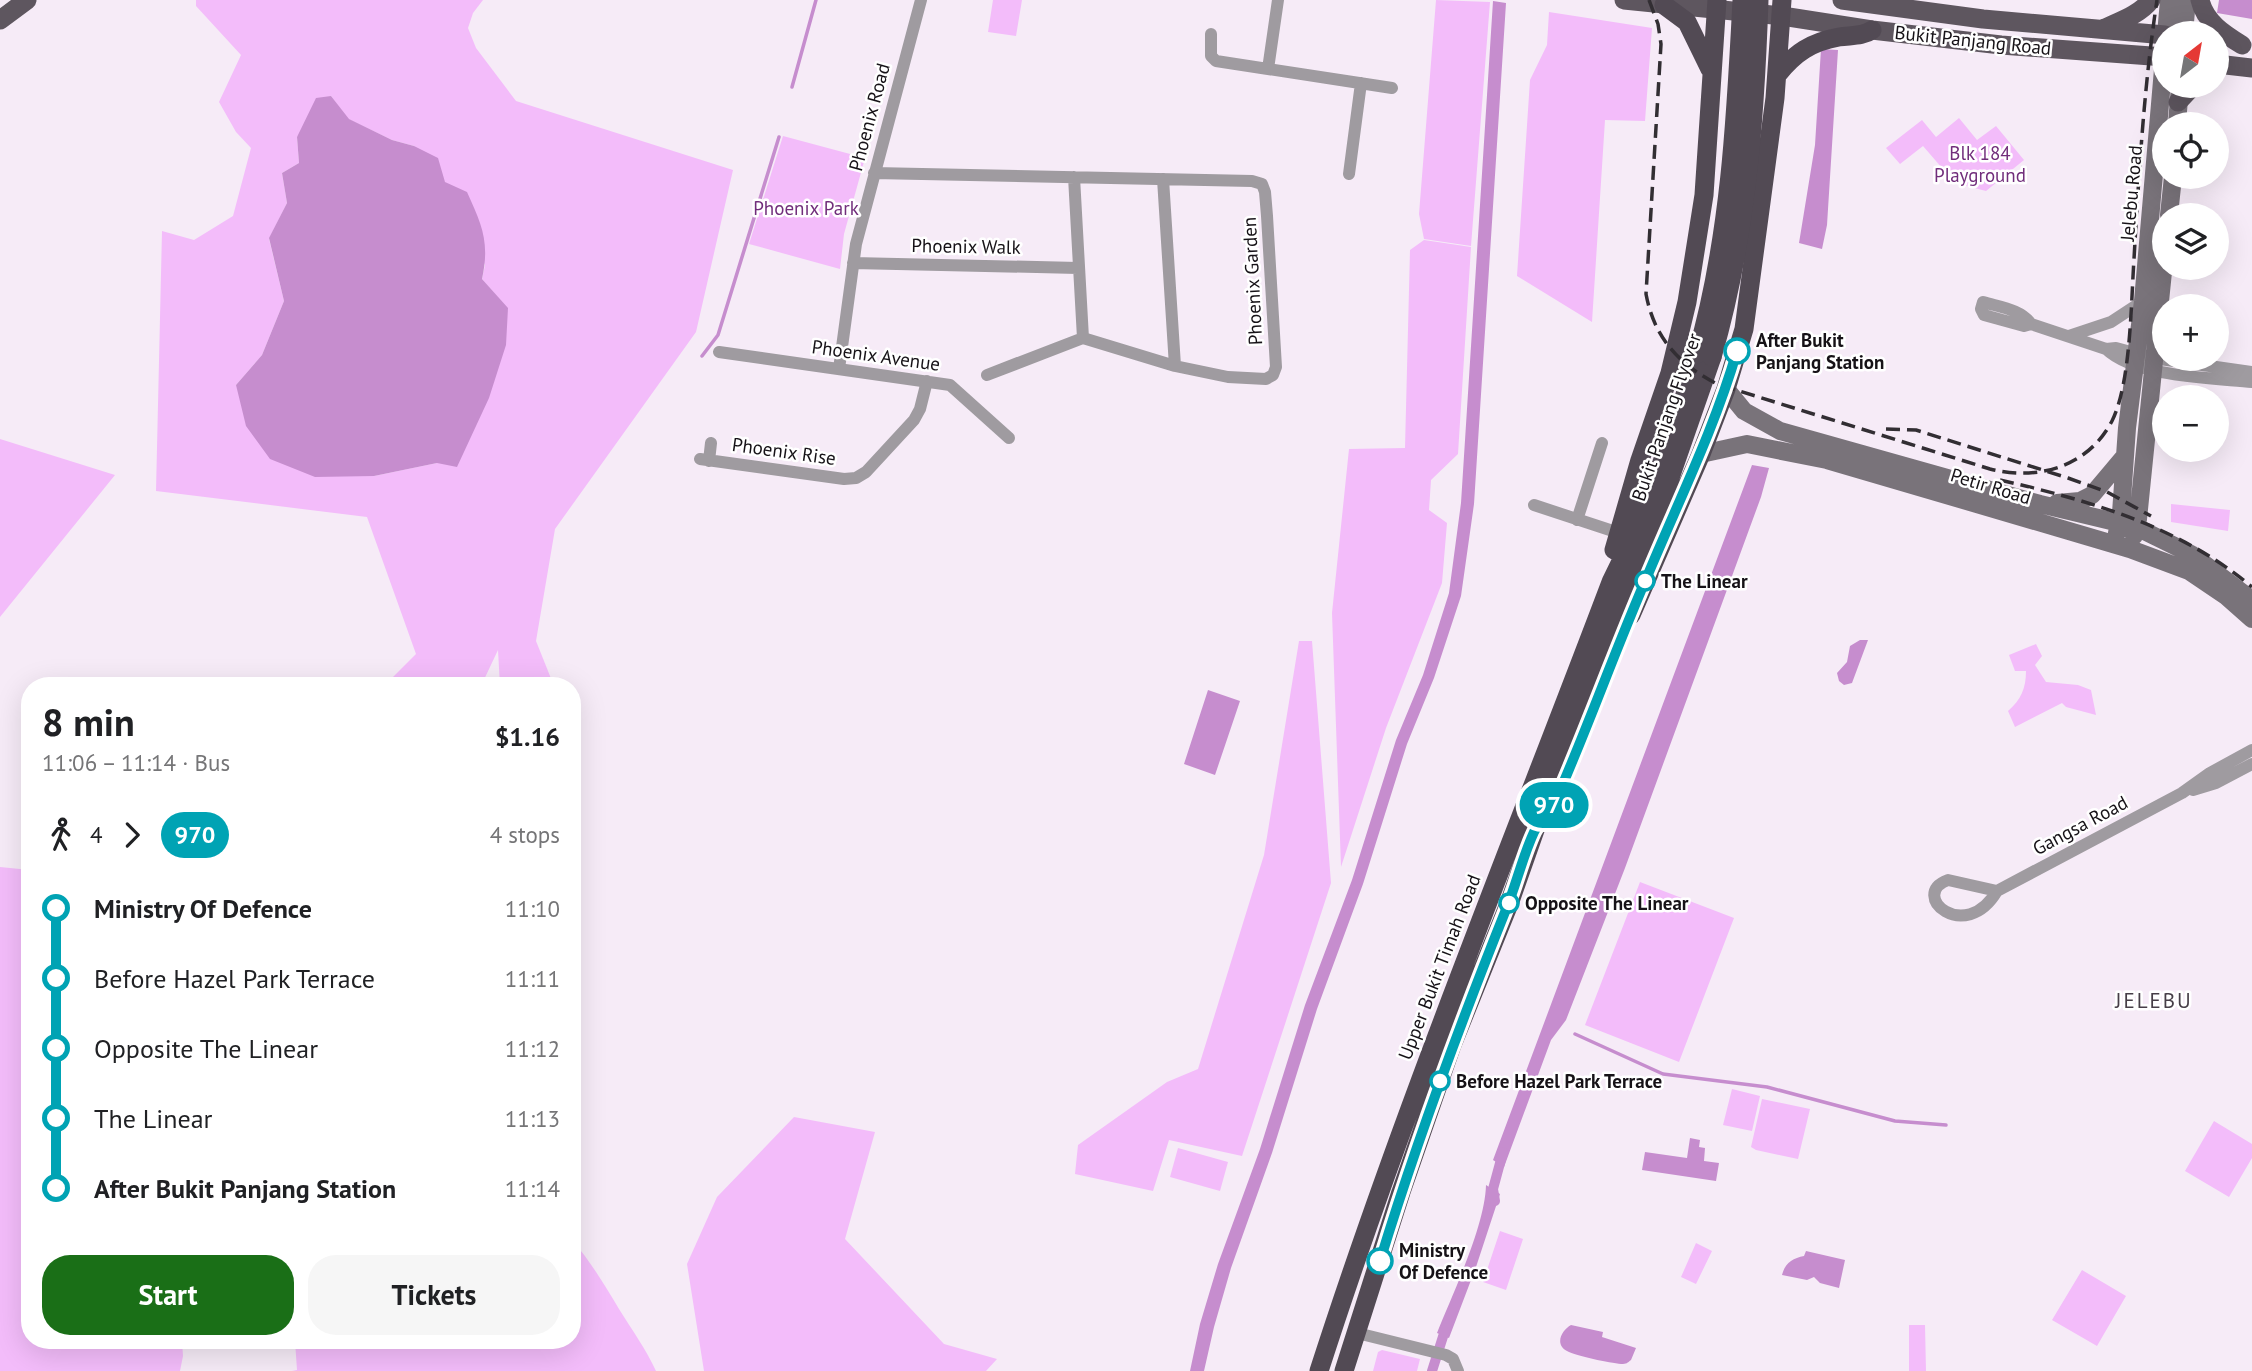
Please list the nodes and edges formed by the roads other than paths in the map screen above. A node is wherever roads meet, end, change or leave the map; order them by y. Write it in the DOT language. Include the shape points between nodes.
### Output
graph roads {
  1 [pos="27,0"];
  2 [pos="921,0"];
  3 [pos="1278,0"];
  4 [pos="1624,0"];
  5 [pos="1742,0"];
  6 [pos="1759,0"];
  7 [pos="1842,0"];
  8 [pos="2151,0"];
  9 [pos="2169,0"];
  10 [pos="2187,0"];
  11 [pos="2200,0"];
  12 [pos="1664,5"];
  13 [pos="1717,5"];
  14 [pos="1782,8"];
  15 [pos="0,20"];
  16 [pos="2166,21"];
  17 [pos="2185,21"];
  18 [pos="1871,30"];
  19 [pos="2102,30"];
  20 [pos="1211,34"];
  21 [pos="2152,34"];
  22 [pos="2247,46"];
  23 [pos="2152,56"];
  24 [pos="1268,69"];
  25 [pos="1712,73"];
  26 [pos="1777,74"];
  27 [pos="1361,83"];
  28 [pos="1392,88"];
  29 [pos="1775,98"];
  30 [pos="2160,98"];
  31 [pos="1710,112"];
  32 [pos="874,173"];
  33 [pos="1349,174"];
  34 [pos="1074,177"];
  35 [pos="1163,179"];
  36 [pos="853,263"];
  37 [pos="1079,268"];
  38 [pos="2160,280"];
  39 [pos="2143,301"];
  40 [pos="2031,324"];
  41 [pos="2069,337"];
  42 [pos="1083,338"];
  43 [pos="719,352"];
  44 [pos="2144,362"];
  45 [pos="1175,366"];
  46 [pos="839,369"];
  47 [pos="2252,372"];
  48 [pos="987,375"];
  49 [pos="926,381"];
  50 [pos="2252,382"];
  51 [pos="1726,389"];
  52 [pos="1009,438"];
  53 [pos="711,443"];
  54 [pos="1602,443"];
  55 [pos="1820,443"];
  56 [pos="1701,454"];
  57 [pos="2124,457"];
  58 [pos="1827,460"];
  59 [pos="1665,472"];
  60 [pos="1534,505"];
  61 [pos="2037,510"];
  62 [pos="1577,520"];
  63 [pos="2128,524"];
  64 [pos="1619,533"];
  65 [pos="2122,547"];
  66 [pos="1611,582"];
  67 [pos="2252,600"];
  68 [pos="2252,619"];
  69 [pos="2252,750"];
  70 [pos="2252,764"];
  71 [pos="2182,793"];
  72 [pos="1535,830"];
  73 [pos="1997,891"];
  74 [pos="1357,1333"];
  75 [pos="1319,1371"];
  76 [pos="1345,1371"];
  77 [pos="1458,1371"];
  1 -- 15 [label="main road"];
  2 -- 32 [label="street, Phoenix Road"];
  3 -- 24 [label="street"];
  4 -- 12 [label="main road, Bukit Panjang Road"];
  5 -- 59 [label="highway, Bukit Panjang Flyover, bridge" via="1728,200 1708,317"];
  6 -- 59 [label="highway, Bukit Panjang Flyover, bridge" via="1746,203 1735,270 1702,390"];
  7 -- 19 [label="main road, Bukit Panjang Road"];
  8 -- 19 [label="main road" via="2145,8"];
  9 -- 16 [label="main road, Jelebu Road"];
  10 -- 17 [label="main road"];
  11 -- 22 [label="main road" via="2216,27"];
  12 -- 13 [label="main road, Bukit Panjang Road"];
  12 -- 25 [label="highway" via="1687,22"];
  13 -- 14 [label="main road, Bukit Panjang Road"];
  13 -- 25 [label="highway"];
  14 -- 18 [label="main road, Bukit Panjang Road"];
  14 -- 26 [label="highway"];
  18 -- 23 [label="main road, Bukit Panjang Road"];
  18 -- 26 [label="highway" via="1803,48"];
  19 -- 21 [label="main road, Bukit Panjang Road"];
  20 -- 24 [label="street" via="1213,60"];
  24 -- 27 [label="street"];
  25 -- 31 [label="highway"];
  26 -- 29 [label="highway"];
  27 -- 28 [label="street"];
  27 -- 33 [label="street"];
  29 -- 31 [label="highway" via="1762,87 1735,82 1724,89"];
  29 -- 51 [label="highway" via="1744,329"];
  30 -- 39 [label="main road, Jelebu Road"];
  31 -- 64 [label="highway" via="1703,205 1687,302 1670,373"];
  32 -- 34 [label="street, Phoenix Garden"];
  32 -- 36 [label="street, Phoenix Road"];
  34 -- 35 [label="street, Phoenix Garden"];
  34 -- 37 [label="street"];
  35 -- 45 [label="street"];
  35 -- 45 [label="street, Phoenix Garden" via="1262,184 1269,243 1273,375 1266,379 1228,377"];
  36 -- 37 [label="street, Phoenix Walk"];
  36 -- 46 [label="street, Phoenix Road"];
  37 -- 42 [label="street"];
  38 -- 44 [label="main road, Jelebu Road"];
  39 -- 41 [label="street" via="2111,322"];
  39 -- 44 [label="main road, Jelebu Road"];
  40 -- 41 [label="street"];
  41 -- 44 [label="street" via="2106,349 2116,358"];
  42 -- 45 [label="street, Phoenix Garden"];
  42 -- 48 [label="street"];
  43 -- 46 [label="street, Phoenix Avenue"];
  44 -- 47 [label="street"];
  44 -- 50 [label="street"];
  44 -- 57 [label="main road, Jelebu Road"];
  44 -- 63 [label="main road, Jelebu Road"];
  46 -- 49 [label="street, Phoenix Avenue"];
  49 -- 52 [label="street, Phoenix Avenue" via="950,385"];
  49 -- 53 [label="street, Phoenix Rise" via="914,420 856,478 704,460"];
  51 -- 55 [label="main road, Petir Road" via="1757,419"];
  51 -- 56 [label="highway"];
  54 -- 62 [label="street"];
  55 -- 58 [label="main road" via="1818,453"];
  55 -- 61 [label="main road, Petir Road"];
  56 -- 58 [label="main road, Petir Road" via="1747,444"];
  56 -- 72 [label="highway" via="1551,812"];
  57 -- 61 [label="main road" via="2092,495"];
  57 -- 63 [label="main road, Jelebu Road"];
  58 -- 61 [label="main road, Petir Road"];
  59 -- 66 [label="highway, Bukit Panjang Flyover"];
  59 -- 72 [label="highway, Bukit Panjang Flyover"];
  60 -- 62 [label="street"];
  61 -- 63 [label="main road, Petir Road"];
  61 -- 65 [label="main road, Petir Road"];
  62 -- 64 [label="street"];
  63 -- 65 [label="main road, Jelebu Road"];
  63 -- 67 [label="main road, Petir Road" via="2191,554"];
  64 -- 66 [label="highway"];
  65 -- 68 [label="main road, Petir Road" via="2189,571"];
  66 -- 75 [label="highway, Upper Bukit Timah Road" via="1418,1088"];
  69 -- 71 [label="street, Gangsa Road"];
  70 -- 71 [label="street, Gangsa Road" via="2216,783"];
  71 -- 73 [label="street, Gangsa Road"];
  72 -- 74 [label="highway" via="1452,1045"];
  73 -- 73 [label="street, Gangsa Road" via="1990,902 1961,916 1948,915 1936,900 1937,889 1948,880"];
  74 -- 76 [label="highway"];
  74 -- 77 [label="street" via="1446,1355"];
}
